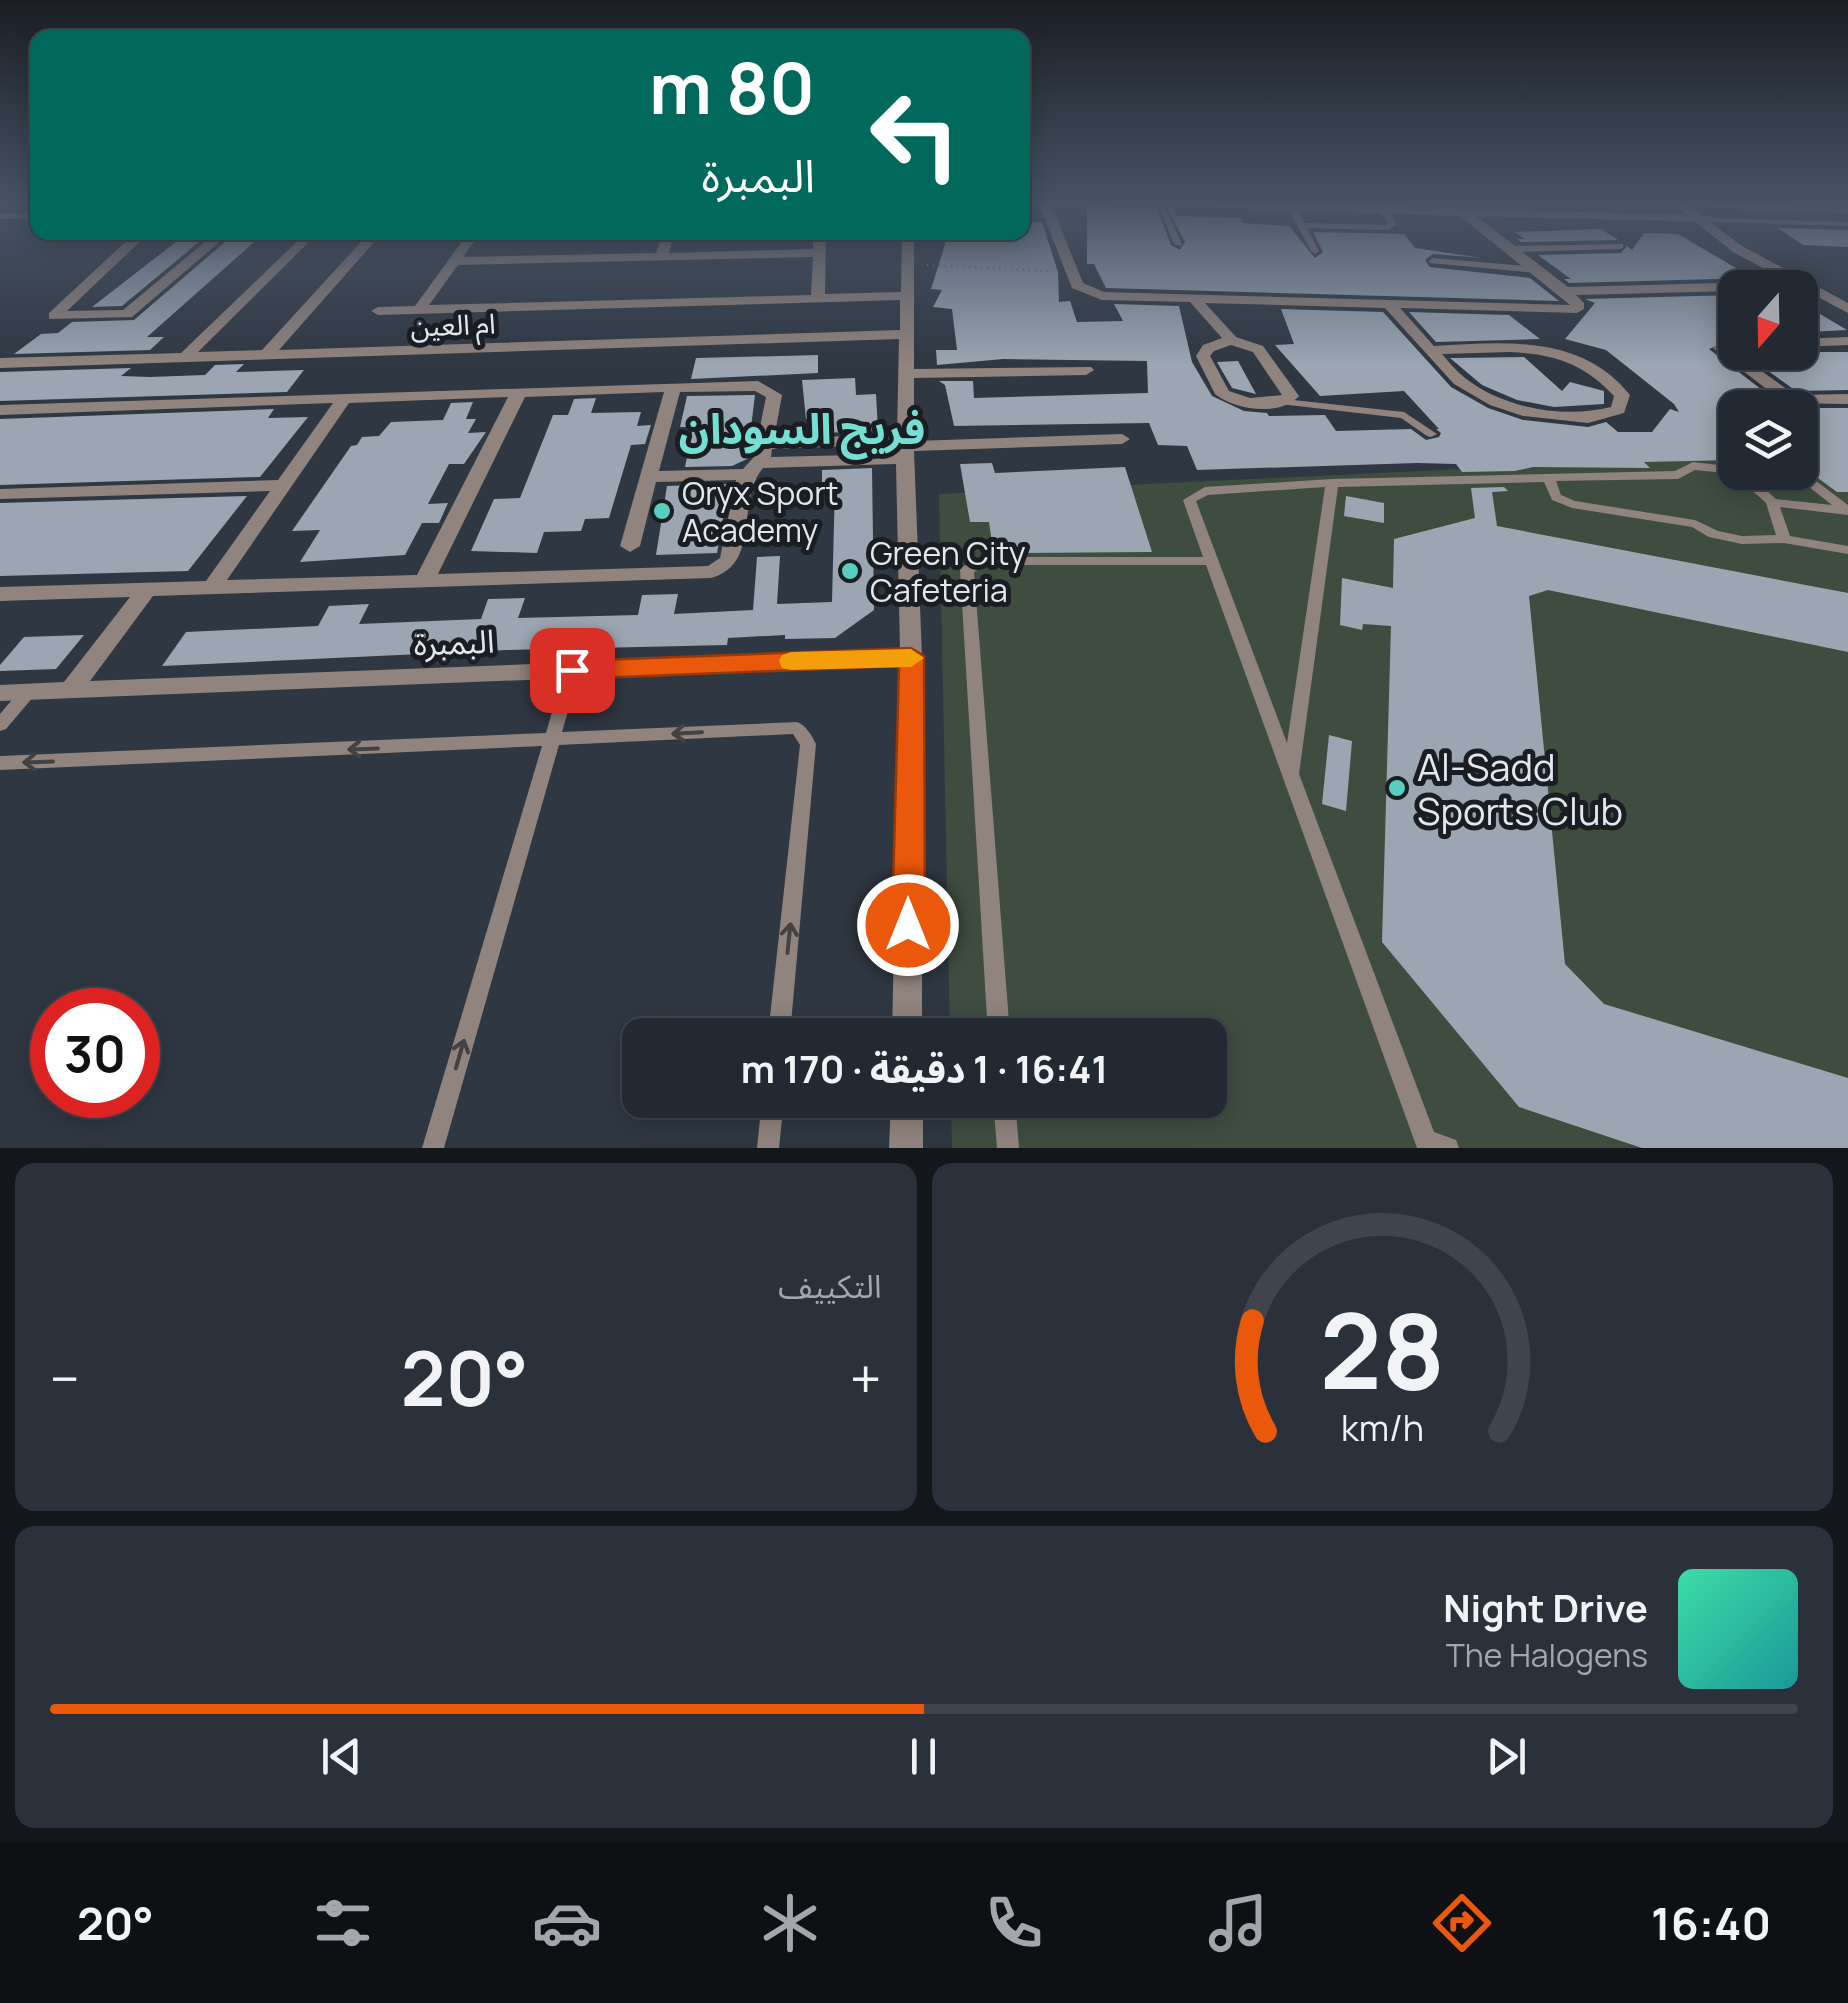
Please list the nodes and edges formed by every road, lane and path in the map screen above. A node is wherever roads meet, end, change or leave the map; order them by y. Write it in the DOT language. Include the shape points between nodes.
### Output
graph roads {
  1 [pos="117,258"];
  2 [pos="194,258"];
  3 [pos="286,258"];
  4 [pos="354,258"];
  5 [pos="457,258"];
  6 [pos="631,258"];
  7 [pos="819,258"];
  8 [pos="908,258"];
  9 [pos="1066,258"];
  10 [pos="1522,258"];
  11 [pos="1770,258"];
  12 [pos="455,261"];
  13 [pos="1433,261"];
  14 [pos="908,264"];
  15 [pos="1538,270"];
  16 [pos="1072,272"];
  17 [pos="1718,287"];
  18 [pos="1565,291"];
  19 [pos="1818,292"];
  20 [pos="908,296"];
  21 [pos="818,298"];
  22 [pos="1196,301"];
  23 [pos="1847,306"];
  24 [pos="1391,307"];
  25 [pos="420,310"];
  26 [pos="378,311"];
  27 [pos="908,334"];
  28 [pos="1231,340"];
  29 [pos="1848,341"];
  30 [pos="1818,342"];
  31 [pos="1434,350"];
  32 [pos="266,355"];
  33 [pos="185,357"];
  34 [pos="0,363"];
  35 [pos="1086,370"];
  36 [pos="1748,370"];
  37 [pos="907,374"];
  38 [pos="672,388"];
  39 [pos="519,392"];
  40 [pos="344,399"];
  41 [pos="1848,400"];
  42 [pos="1284,402"];
  43 [pos="0,410"];
  44 [pos="1431,434"];
  45 [pos="1122,439"];
  46 [pos="767,444"];
  47 [pos="906,448"];
  48 [pos="753,469"];
  49 [pos="1718,469"];
  50 [pos="649,478"];
  51 [pos="1549,478"];
  52 [pos="1332,483"];
  53 [pos="284,485"];
  54 [pos="1818,488"];
  55 [pos="1758,490"];
  56 [pos="0,494"];
  57 [pos="1772,502"];
  58 [pos="1848,511"];
  59 [pos="1784,539"];
  60 [pos="630,546"];
  61 [pos="1848,550"];
  62 [pos="1209,561"];
  63 [pos="424,581"];
  64 [pos="212,586"];
  65 [pos="147,589"];
  66 [pos="0,594"];
  67 [pos="911,656"];
  68 [pos="572,670"];
  69 [pos="72,690"];
  70 [pos="28,692"];
  71 [pos="0,693"];
  72 [pos="0,725"];
  73 [pos="552,740"];
  74 [pos="0,763"];
  75 [pos="1290,779"];
  76 [pos="781,1018"];
  77 [pos="907,1018"];
  78 [pos="999,1018"];
  79 [pos="771,1118"];
  80 [pos="906,1118"];
  81 [pos="1006,1118"];
  82 [pos="1427,1144"];
  83 [pos="432,1148"];
  84 [pos="768,1148"];
  85 [pos="906,1148"];
  86 [pos="1008,1148"];
  87 [pos="1448,1148"];
  1 -- 2 [label="street" via="54,316 127,314"];
  3 -- 33 [label="street"];
  4 -- 32 [label="street"];
  5 -- 12 [label="street"];
  6 -- 12 [label="street"];
  7 -- 21 [label="street"];
  8 -- 14 [label="street"];
  9 -- 16 [label="street"];
  10 -- 15 [label="street"];
  11 -- 23 [label="street"];
  12 -- 25 [label="street"];
  13 -- 15 [label="lane"];
  14 -- 16 [label="path"];
  14 -- 20 [label="street"];
  15 -- 18 [label="street"];
  16 -- 22 [label="street" via="1077,285 1102,296"];
  17 -- 18 [label="street"];
  18 -- 24 [label="street" via="1577,310"];
  19 -- 23 [label="street"];
  20 -- 21 [label="street"];
  20 -- 27 [label="street"];
  21 -- 25 [label="street"];
  22 -- 24 [label="street"];
  22 -- 28 [label="street"];
  24 -- 31 [label="street"];
  25 -- 26 [label="street"];
  27 -- 32 [label="street, ام العين"];
  27 -- 37 [label="street"];
  28 -- 42 [label="street" via="1258,349 1287,388"];
  28 -- 42 [label="street" via="1203,356 1223,394 1248,403"];
  29 -- 30 [label="street"];
  31 -- 31 [label="street" via="1460,381 1523,411 1588,418 1618,410 1622,394 1610,378 1569,354"];
  32 -- 33 [label="street, ام العين"];
  33 -- 34 [label="street, ام العين"];
  35 -- 37 [label="street"];
  36 -- 41 [label="street" via="1782,396"];
  37 -- 47 [label="street"];
  38 -- 39 [label="street"];
  38 -- 46 [label="street" via="768,389 774,395"];
  38 -- 50 [label="street"];
  39 -- 40 [label="street"];
  39 -- 63 [label="street"];
  40 -- 43 [label="street"];
  40 -- 53 [label="street"];
  42 -- 44 [label="lane" via="1404,416"];
  45 -- 47 [label="street"];
  46 -- 47 [label="street"];
  46 -- 48 [label="street"];
  47 -- 48 [label="street"];
  47 -- 67 [label="street"];
  48 -- 50 [label="street"];
  48 -- 63 [label="street" via="730,558 717,570"];
  49 -- 51 [label="lane"];
  50 -- 60 [label="street"];
  51 -- 52 [label="lane"];
  51 -- 59 [label="lane" via="1556,498 1572,504 1695,524 1742,540"];
  52 -- 62 [label="lane" via="1192,496"];
  52 -- 75 [label="lane"];
  53 -- 56 [label="street"];
  53 -- 64 [label="street"];
  54 -- 58 [label="lane"];
  55 -- 57 [label="lane"];
  57 -- 58 [label="lane"];
  57 -- 59 [label="lane"];
  59 -- 61 [label="lane"];
  62 -- 75 [label="lane"];
  62 -- 78 [label="lane" via="982,561 967,570"];
  63 -- 64 [label="street"];
  64 -- 65 [label="street"];
  65 -- 66 [label="street"];
  65 -- 69 [label="street"];
  67 -- 68 [label="street, البمبرة"];
  67 -- 77 [label="street"];
  68 -- 69 [label="street, البمبرة"];
  68 -- 73 [label="lane"];
  69 -- 70 [label="street, البمبرة"];
  70 -- 71 [label="street, البمبرة"];
  70 -- 72 [label="lane"];
  73 -- 74 [label="lane, one-way"];
  76 -- 73 [label="lane, one-way" via="808,744 803,732 780,726"];
  83 -- 73 [label="lane, one-way"];
  75 -- 82 [label="lane"];
  79 -- 84 [label="lane"];
  80 -- 85 [label="street"];
  81 -- 86 [label="lane"];
  82 -- 87 [label="lane"];
}
